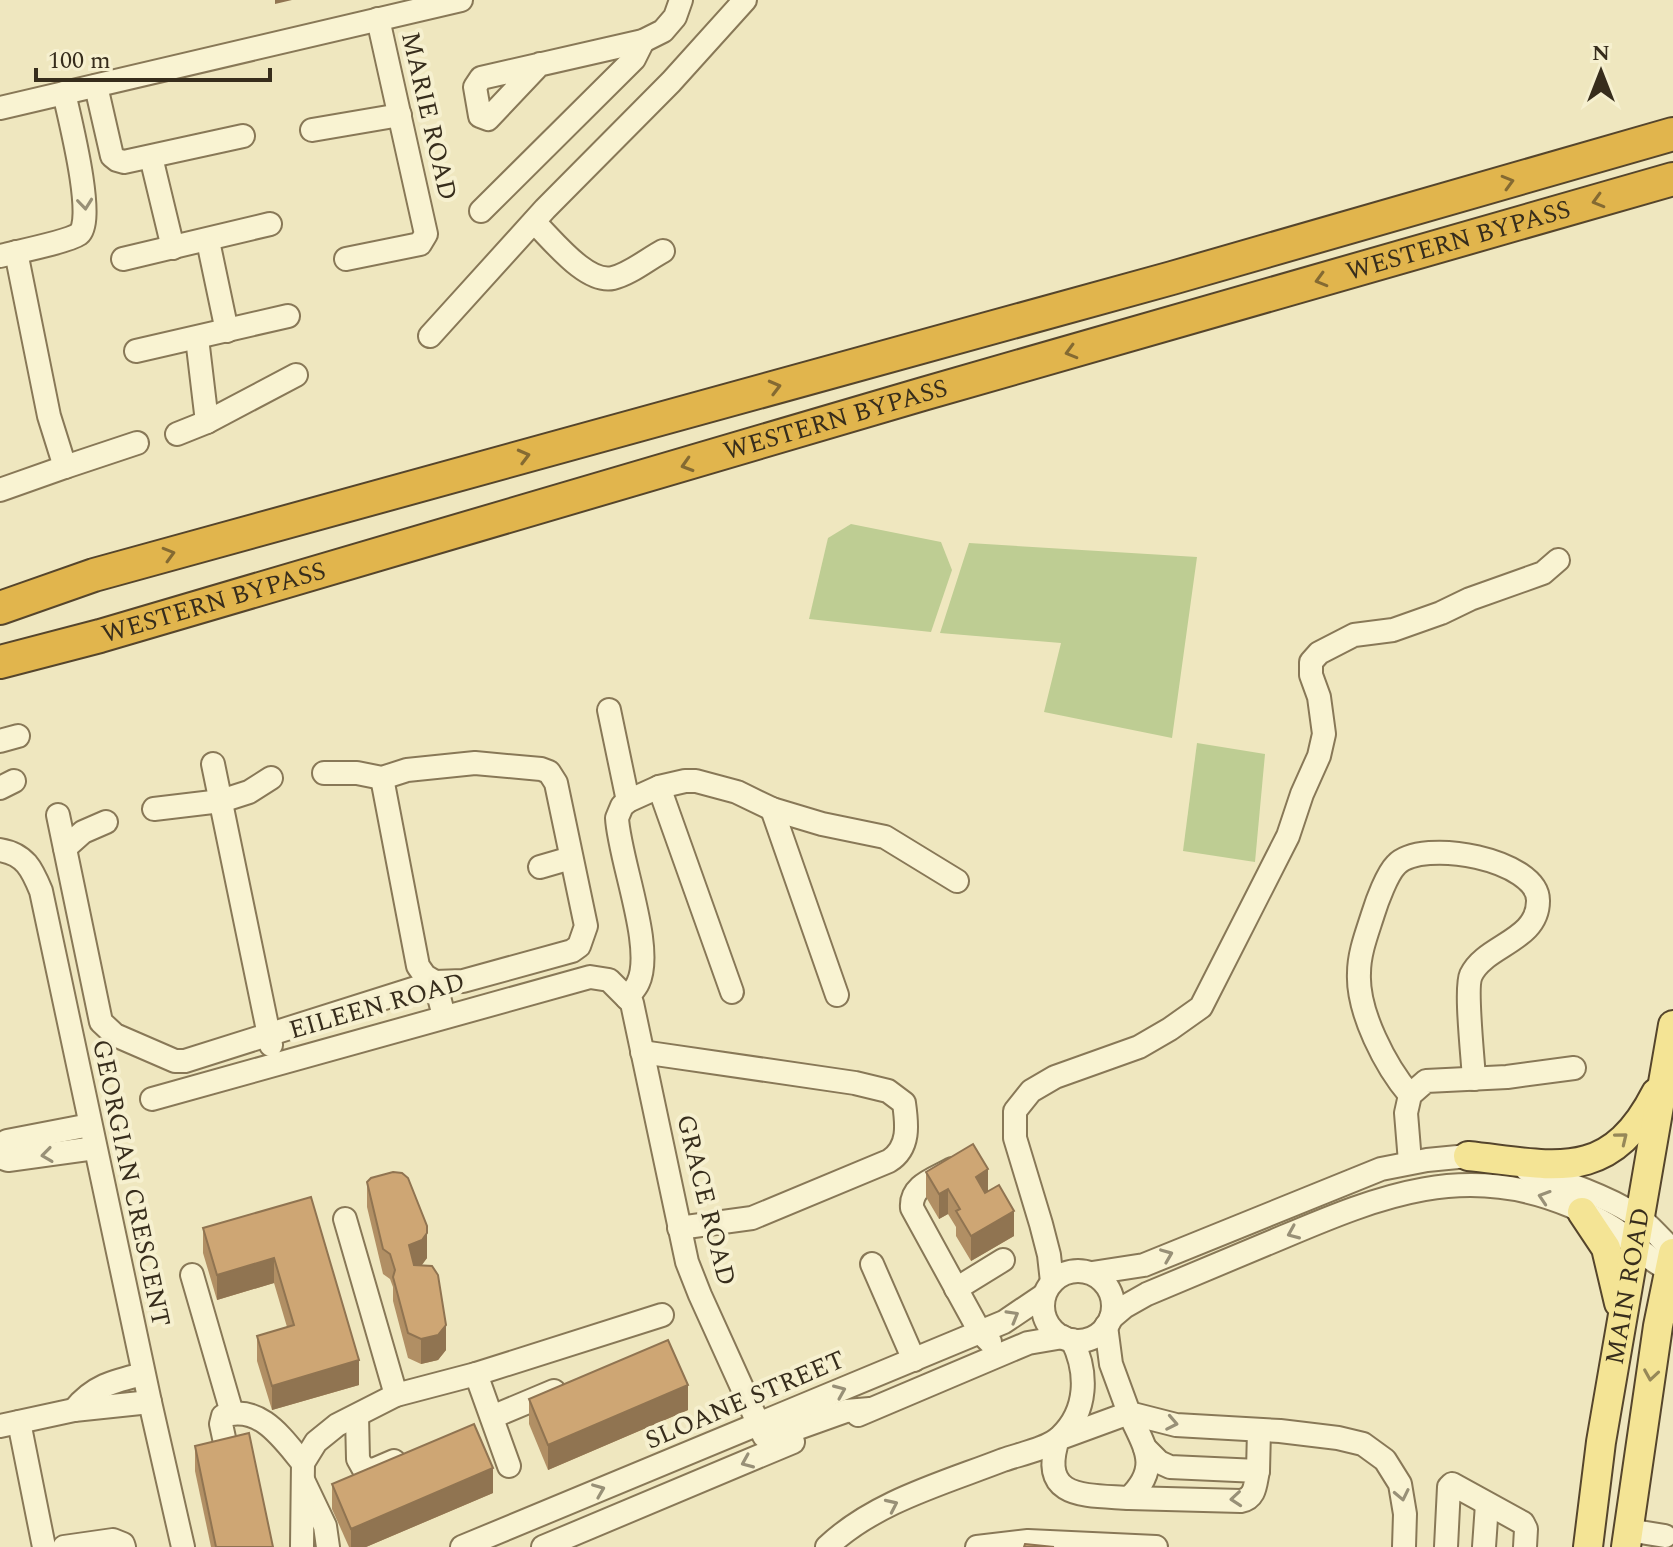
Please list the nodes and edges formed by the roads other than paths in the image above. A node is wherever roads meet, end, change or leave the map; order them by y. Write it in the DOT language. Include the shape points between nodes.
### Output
graph roads {
  1 [pos="461,0"];
  2 [pos="681,0"];
  3 [pos="745,0"];
  4 [pos="378,19"];
  5 [pos="643,41"];
  6 [pos="540,64"];
  7 [pos="96,86"];
  8 [pos="64,93"];
  9 [pos="0,108"];
  10 [pos="400,115"];
  11 [pos="312,130"];
  12 [pos="1673,134"];
  13 [pos="243,136"];
  14 [pos="151,157"];
  15 [pos="1673,179"];
  16 [pos="481,211"];
  17 [pos="534,222"];
  18 [pos="270,224"];
  19 [pos="208,241"];
  20 [pos="173,248"];
  21 [pos="663,251"];
  22 [pos="8,254"];
  23 [pos="123,259"];
  24 [pos="346,259"];
  25 [pos="288,316"];
  26 [pos="227,331"];
  27 [pos="430,336"];
  28 [pos="197,338"];
  29 [pos="136,351"];
  30 [pos="296,375"];
  31 [pos="207,422"];
  32 [pos="177,434"];
  33 [pos="137,443"];
  34 [pos="65,467"];
  35 [pos="0,490"];
  36 [pos="1558,560"];
  37 [pos="0,605"];
  38 [pos="100,636"];
  39 [pos="0,662"];
  40 [pos="0,672"];
  41 [pos="609,710"];
  42 [pos="213,764"];
  43 [pos="324,773"];
  44 [pos="271,778"];
  45 [pos="382,778"];
  46 [pos="659,787"];
  47 [pos="221,801"];
  48 [pos="628,801"];
  49 [pos="154,809"];
  50 [pos="772,809"];
  51 [pos="58,815"];
  52 [pos="106,822"];
  53 [pos="65,848"];
  54 [pos="0,850"];
  55 [pos="571,858"];
  56 [pos="540,867"];
  57 [pos="957,881"];
  58 [pos="435,982"];
  59 [pos="622,992"];
  60 [pos="732,992"];
  61 [pos="837,995"];
  62 [pos="444,1016"];
  63 [pos="1673,1025"];
  64 [pos="268,1034"];
  65 [pos="642,1052"];
  66 [pos="275,1064"];
  67 [pos="1574,1068"];
  68 [pos="1663,1078"];
  69 [pos="1474,1079"];
  70 [pos="1410,1095"];
  71 [pos="152,1099"];
  72 [pos="90,1125"];
  73 [pos="0,1146"];
  74 [pos="95,1148"];
  75 [pos="1468,1156"];
  76 [pos="0,1157"];
  77 [pos="1410,1162"];
  78 [pos="962,1163"];
  79 [pos="1582,1212"];
  80 [pos="345,1219"];
  81 [pos="1041,1224"];
  82 [pos="679,1228"];
  83 [pos="1639,1233"];
  84 [pos="1003,1260"];
  85 [pos="1672,1262"];
  86 [pos="872,1264"];
  87 [pos="1084,1272"];
  88 [pos="192,1275"];
  89 [pos="956,1289"];
  90 [pos="1048,1289"];
  91 [pos="662,1315"];
  92 [pos="1666,1318"];
  93 [pos="1622,1319"];
  94 [pos="1109,1322"];
  95 [pos="980,1332"];
  96 [pos="1067,1339"];
  97 [pos="1002,1354"];
  98 [pos="913,1360"];
  99 [pos="961,1371"];
  100 [pos="143,1374"];
  101 [pos="476,1374"];
  102 [pos="578,1381"];
  103 [pos="396,1395"];
  104 [pos="150,1402"];
  105 [pos="870,1409"];
  106 [pos="74,1410"];
  107 [pos="232,1413"];
  108 [pos="1129,1413"];
  109 [pos="357,1416"];
  110 [pos="492,1417"];
  111 [pos="10,1424"];
  112 [pos="759,1425"];
  113 [pos="1259,1430"];
  114 [pos="1058,1439"];
  115 [pos="1145,1448"];
  116 [pos="227,1452"];
  117 [pos="412,1453"];
  118 [pos="509,1466"];
  119 [pos="302,1470"];
  120 [pos="1258,1471"];
  121 [pos="1129,1498"];
  122 [pos="1487,1504"];
  123 [pos="1665,1536"];
  124 [pos="1627,1538"];
  125 [pos="985,1546"];
  126 [pos="44,1547"];
  127 [pos="64,1547"];
  128 [pos="124,1547"];
  129 [pos="183,1547"];
  130 [pos="302,1547"];
  131 [pos="328,1547"];
  132 [pos="462,1547"];
  133 [pos="543,1547"];
  134 [pos="827,1547"];
  135 [pos="1156,1547"];
  136 [pos="1404,1547"];
  137 [pos="1446,1547"];
  138 [pos="1484,1547"];
  139 [pos="1525,1547"];
  140 [pos="1588,1547"];
  1 -- 4 [label="street"];
  2 -- 5 [label="street" via="663,31"];
  3 -- 17 [label="street"];
  4 -- 7 [label="street"];
  4 -- 10 [label="street, MARIE ROAD"];
  5 -- 6 [label="street"];
  5 -- 16 [label="street" via="634,59"];
  7 -- 8 [label="street"];
  7 -- 14 [label="street" via="112,156 124,162"];
  8 -- 9 [label="street"];
  8 -- 22 [label="street, one-way" via="86,204 85,225 76,235"];
  10 -- 11 [label="street"];
  10 -- 24 [label="street, MARIE ROAD" via="426,229 424,240"];
  37 -- 12 [label="highway, WESTERN BYPASS, one-way"];
  13 -- 14 [label="street"];
  14 -- 20 [label="street"];
  15 -- 38 [label="highway, WESTERN BYPASS, one-way"];
  17 -- 21 [label="street" via="581,269 595,276 612,278"];
  17 -- 27 [label="street"];
  18 -- 19 [label="street"];
  19 -- 20 [label="street"];
  19 -- 26 [label="street"];
  20 -- 23 [label="street"];
  22 -- 34 [label="street"];
  25 -- 26 [label="street"];
  26 -- 28 [label="street"];
  28 -- 29 [label="street"];
  28 -- 31 [label="street"];
  30 -- 31 [label="street"];
  31 -- 32 [label="street"];
  33 -- 34 [label="street"];
  34 -- 35 [label="street"];
  36 -- 81 [label="street" via="1543,573 1441,613 1393,630 1354,635 1311,662 1324,734 1319,756 1288,836 1201,1007 1139,1047 1055,1077 1031,1091 1015,1111 1015,1138"];
  38 -- 39 [label="highway, WESTERN BYPASS"];
  38 -- 40 [label="highway"];
  41 -- 48 [label="street"];
  42 -- 47 [label="street"];
  43 -- 45 [label="street"];
  44 -- 47 [label="street"];
  45 -- 55 [label="street" via="475,763 549,772 556,783"];
  45 -- 58 [label="street" via="418,966"];
  46 -- 48 [label="street"];
  46 -- 50 [label="street" via="696,781"];
  46 -- 60 [label="street"];
  47 -- 49 [label="street"];
  47 -- 64 [label="street"];
  48 -- 59 [label="street" via="617,823 641,943 641,970 638,983"];
  50 -- 57 [label="street" via="885,837"];
  50 -- 61 [label="street"];
  51 -- 53 [label="street"];
  52 -- 53 [label="street"];
  53 -- 64 [label="street" via="98,1015 106,1029 179,1061"];
  54 -- 72 [label="street, GEORGIAN CRESCENT" via="16,853 31,866 41,891"];
  55 -- 56 [label="street"];
  55 -- 58 [label="street" via="586,926 579,946 463,981"];
  58 -- 62 [label="street"];
  58 -- 64 [label="street"];
  59 -- 62 [label="street, EILEEN ROAD" via="609,980 590,977"];
  59 -- 65 [label="street, GRACE ROAD" via="632,1003"];
  62 -- 66 [label="street, EILEEN ROAD"];
  63 -- 68 [label="main road, MAIN ROAD"];
  64 -- 66 [label="street"];
  65 -- 82 [label="street, GRACE ROAD"];
  65 -- 82 [label="street" via="855,1083 888,1091 904,1103 905,1142 889,1161 752,1218"];
  66 -- 71 [label="street, EILEEN ROAD"];
  67 -- 69 [label="street"];
  75 -- 68 [label="main road, one-way" via="1549,1166 1593,1159 1632,1130"];
  68 -- 83 [label="main road, MAIN ROAD"];
  69 -- 70 [label="street" via="1426,1081"];
  69 -- 70 [label="street" via="1469,979 1478,964 1522,933 1539,900 1533,884 1480,857 1417,853 1397,864 1377,902 1358,976 1380,1052"];
  70 -- 77 [label="street"];
  72 -- 73 [label="street"];
  72 -- 74 [label="street, GEORGIAN CRESCENT"];
  74 -- 76 [label="street, one-way"];
  74 -- 100 [label="street, GEORGIAN CRESCENT"];
  75 -- 77 [label="street"];
  75 -- 83 [label="street" via="1549,1177 1620,1207"];
  87 -- 77 [label="street, one-way" via="1144,1265 1357,1177"];
  78 -- 89 [label="street" via="914,1191 911,1198"];
  79 -- 83 [label="street" via="1616,1230"];
  79 -- 93 [label="main road" via="1606,1248"];
  79 -- 94 [label="street, one-way" via="1525,1191 1475,1185 1382,1197 1147,1294"];
  80 -- 103 [label="street"];
  81 -- 87 [label="street"];
  81 -- 90 [label="street" via="1049,1255"];
  82 -- 112 [label="street, GRACE ROAD" via="700,1295"];
  83 -- 85 [label="street"];
  83 -- 93 [label="main road, MAIN ROAD"];
  84 -- 89 [label="street"];
  85 -- 92 [label="main road, MAIN ROAD"];
  86 -- 98 [label="street"];
  87 -- 90 [label="street" via="1068,1272"];
  87 -- 94 [label="street" via="1101,1279 1112,1297"];
  88 -- 107 [label="street"];
  89 -- 95 [label="street"];
  95 -- 90 [label="street, SLOANE STREET, one-way" via="1014,1316"];
  90 -- 96 [label="street" via="1044,1315 1054,1332"];
  91 -- 101 [label="street"];
  92 -- 124 [label="main road, MAIN ROAD, one-way"];
  93 -- 140 [label="main road, MAIN ROAD"];
  94 -- 96 [label="street" via="1091,1338"];
  94 -- 108 [label="street" via="1111,1364"];
  95 -- 97 [label="street"];
  95 -- 98 [label="street, SLOANE STREET"];
  96 -- 97 [label="street" via="1028,1343"];
  96 -- 114 [label="street" via="1080,1361 1083,1389 1075,1421"];
  97 -- 99 [label="street"];
  98 -- 99 [label="street" via="924,1370"];
  112 -- 98 [label="street, SLOANE STREET, one-way"];
  99 -- 105 [label="street"];
  100 -- 104 [label="street, GEORGIAN CRESCENT"];
  100 -- 106 [label="street" via="105,1383"];
  101 -- 103 [label="street"];
  101 -- 110 [label="street"];
  102 -- 110 [label="street"];
  103 -- 109 [label="street"];
  104 -- 106 [label="street"];
  104 -- 129 [label="street, GEORGIAN CRESCENT"];
  105 -- 112 [label="street" via="846,1411 769,1438"];
  105 -- 133 [label="street, one-way"];
  106 -- 111 [label="street"];
  107 -- 116 [label="street" via="223,1416 221,1424"];
  107 -- 119 [label="street" via="267,1422"];
  108 -- 113 [label="street, one-way" via="1176,1425"];
  108 -- 114 [label="street"];
  108 -- 115 [label="street"];
  109 -- 117 [label="street" via="363,1468 373,1470"];
  109 -- 119 [label="street" via="316,1442"];
  110 -- 118 [label="street"];
  111 -- 126 [label="street"];
  132 -- 112 [label="street, SLOANE STREET, one-way"];
  113 -- 120 [label="street"];
  113 -- 136 [label="street, one-way" via="1338,1438 1375,1452 1400,1484"];
  114 -- 121 [label="street" via="1053,1464 1062,1487 1083,1495"];
  134 -- 114 [label="street, one-way" via="871,1515"];
  115 -- 120 [label="street" via="1170,1467"];
  115 -- 121 [label="street" via="1145,1481"];
  119 -- 130 [label="street"];
  119 -- 131 [label="street"];
  120 -- 121 [label="street, one-way" via="1253,1493 1245,1500"];
  122 -- 137 [label="street" via="1451,1485"];
  122 -- 138 [label="street"];
  122 -- 139 [label="street" via="1524,1524"];
  123 -- 124 [label="street"];
  125 -- 135 [label="street" via="1028,1541"];
  127 -- 128 [label="street" via="113,1540"];
}
